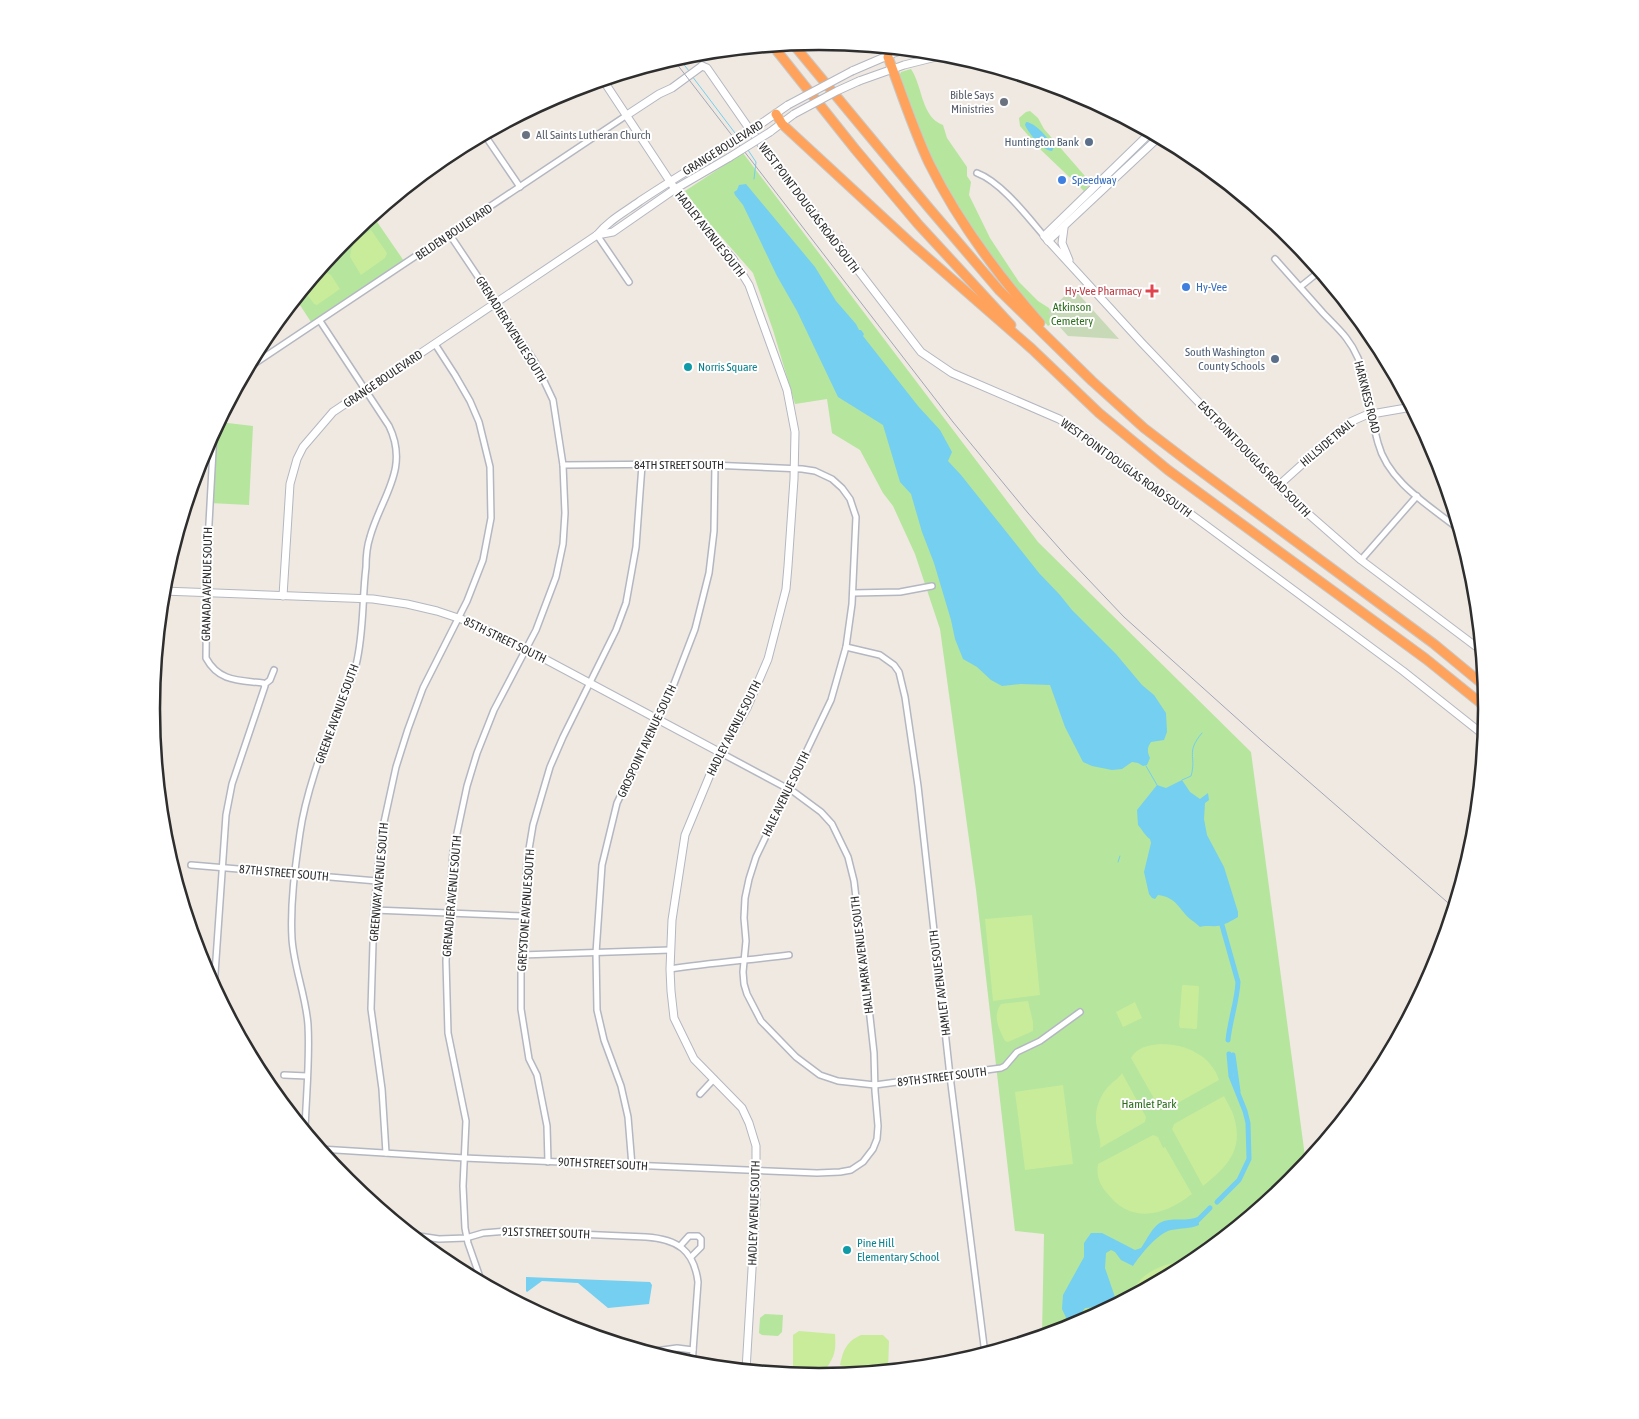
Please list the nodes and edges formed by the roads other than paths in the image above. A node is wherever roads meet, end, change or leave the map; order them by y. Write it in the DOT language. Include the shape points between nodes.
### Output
graph roads {
  1 [pos="798,50"];
  2 [pos="777,51"];
  3 [pos="892,54"];
  4 [pos="888,57"];
  5 [pos="926,59"];
  6 [pos="702,66"];
  7 [pos="892,69"];
  8 [pos="607,85"];
  9 [pos="776,114"];
  10 [pos="627,115"];
  11 [pos="782,124"];
  12 [pos="1146,137"];
  13 [pos="488,139"];
  14 [pos="1154,141"];
  15 [pos="977,173"];
  16 [pos="670,181"];
  17 [pos="520,187"];
  18 [pos="675,189"];
  19 [pos="1064,226"];
  20 [pos="450,235"];
  21 [pos="597,235"];
  22 [pos="1046,239"];
  23 [pos="1275,259"];
  24 [pos="1076,271"];
  25 [pos="1315,275"];
  26 [pos="629,282"];
  27 [pos="1300,287"];
  28 [pos="496,303"];
  29 [pos="320,321"];
  30 [pos="435,344"];
  31 [pos="1032,349"];
  32 [pos="261,360"];
  33 [pos="1092,381"];
  34 [pos="365,390"];
  35 [pos="1406,408"];
  36 [pos="1371,414"];
  37 [pos="213,451"];
  38 [pos="642,465"];
  39 [pos="715,465"];
  40 [pos="563,466"];
  41 [pos="794,468"];
  42 [pos="1278,486"];
  43 [pos="1417,496"];
  44 [pos="1452,524"];
  45 [pos="1361,560"];
  46 [pos="932,586"];
  47 [pos="171,592"];
  48 [pos="208,593"];
  49 [pos="853,593"];
  50 [pos="283,596"];
  51 [pos="364,600"];
  52 [pos="458,618"];
  53 [pos="846,646"];
  54 [pos="1476,646"];
  55 [pos="526,649"];
  56 [pos="274,670"];
  57 [pos="1478,681"];
  58 [pos="265,684"];
  59 [pos="590,684"];
  60 [pos="1479,701"];
  61 [pos="656,720"];
  62 [pos="1479,731"];
  63 [pos="721,753"];
  64 [pos="789,789"];
  65 [pos="191,865"];
  66 [pos="222,868"];
  67 [pos="295,874"];
  68 [pos="377,881"];
  69 [pos="374,910"];
  70 [pos="448,914"];
  71 [pos="523,916"];
  72 [pos="670,950"];
  73 [pos="596,953"];
  74 [pos="521,955"];
  75 [pos="789,955"];
  76 [pos="744,961"];
  77 [pos="670,969"];
  78 [pos="215,973"];
  79 [pos="1080,1012"];
  80 [pos="284,1075"];
  81 [pos="307,1076"];
  82 [pos="950,1076"];
  83 [pos="714,1079"];
  84 [pos="875,1085"];
  85 [pos="700,1094"];
  86 [pos="305,1122"];
  87 [pos="874,1145"];
  88 [pos="329,1150"];
  89 [pos="386,1153"];
  90 [pos="464,1158"];
  91 [pos="548,1162"];
  92 [pos="632,1166"];
  93 [pos="756,1171"];
  94 [pos="423,1237"];
  95 [pos="466,1238"];
  96 [pos="680,1246"];
  97 [pos="691,1257"];
  98 [pos="479,1274"];
  99 [pos="984,1348"];
  100 [pos="663,1350"];
  101 [pos="693,1350"];
  102 [pos="693,1356"];
  103 [pos="746,1365"];
  1 -- 33 [label="highway" via="999,290"];
  2 -- 31 [label="highway" via="912,216"];
  3 -- 4 [label="street, GRANGE BOULEVARD"];
  4 -- 7 [label="highway"];
  4 -- 9 [label="street, GRANGE BOULEVARD, bridge" via="852,71"];
  5 -- 7 [label="street, GRANGE BOULEVARD"];
  6 -- 10 [label="street, BELDEN BOULEVARD" via="696,66"];
  6 -- 62 [label="street, WEST POINT DOUGLAS ROAD SOUTH" via="707,68 748,127 921,352 952,373 1059,419 1081,432"];
  7 -- 11 [label="street, GRANGE BOULEVARD, bridge" via="837,91"];
  7 -- 33 [label="highway" via="927,158 958,216 1011,289"];
  8 -- 10 [label="street, HADLEY AVENUE SOUTH"];
  9 -- 11 [label="highway"];
  9 -- 16 [label="street, GRANGE BOULEVARD, bridge"];
  10 -- 16 [label="street, HADLEY AVENUE SOUTH"];
  10 -- 17 [label="street, BELDEN BOULEVARD"];
  11 -- 18 [label="street, GRANGE BOULEVARD, bridge"];
  11 -- 31 [label="highway"];
  12 -- 22 [label="street"];
  13 -- 17 [label="street"];
  14 -- 19 [label="street"];
  15 -- 22 [label="street, EAST POINT DOUGLAS ROAD SOUTH" via="1000,189"];
  16 -- 18 [label="street, HADLEY AVENUE SOUTH"];
  16 -- 21 [label="street, GRANGE BOULEVARD" via="606,225"];
  17 -- 20 [label="street, BELDEN BOULEVARD"];
  18 -- 21 [label="street, GRANGE BOULEVARD" via="613,232"];
  18 -- 41 [label="street, HADLEY AVENUE SOUTH" via="749,284 787,390 795,432"];
  19 -- 22 [label="street"];
  19 -- 24 [label="street" via="1062,245"];
  20 -- 28 [label="street, GRENADIER AVENUE SOUTH"];
  20 -- 29 [label="street, BELDEN BOULEVARD"];
  21 -- 26 [label="street"];
  21 -- 28 [label="street, GRANGE BOULEVARD"];
  22 -- 24 [label="street, EAST POINT DOUGLAS ROAD SOUTH"];
  23 -- 27 [label="street, HARKNESS ROAD"];
  24 -- 42 [label="street, EAST POINT DOUGLAS ROAD SOUTH"];
  25 -- 27 [label="street"];
  27 -- 36 [label="street, HARKNESS ROAD" via="1350,343 1358,358"];
  28 -- 30 [label="street, GRANGE BOULEVARD"];
  28 -- 40 [label="street, GRENADIER AVENUE SOUTH" via="534,362 553,400"];
  29 -- 32 [label="street, BELDEN BOULEVARD"];
  29 -- 34 [label="street, GREENE AVENUE SOUTH"];
  30 -- 34 [label="street, GRANGE BOULEVARD"];
  30 -- 52 [label="street, GREENWAY AVENUE SOUTH" via="470,401 479,422 490,467 491,518 484,560"];
  31 -- 60 [label="highway" via="1099,413 1168,470"];
  33 -- 57 [label="highway" via="1144,428 1434,644"];
  34 -- 50 [label="street, GRANGE BOULEVARD" via="333,412 303,447 297,459 290,484"];
  34 -- 51 [label="street, GREENE AVENUE SOUTH" via="389,426 397,453 391,486 369,538"];
  35 -- 36 [label="street, HILLSIDE TRAIL"];
  36 -- 42 [label="street, HILLSIDE TRAIL" via="1348,422"];
  36 -- 43 [label="street, HARKNESS ROAD" via="1378,445 1385,459 1394,474"];
  37 -- 48 [label="street, GRANADA AVENUE SOUTH"];
  38 -- 39 [label="street, 84TH STREET SOUTH"];
  38 -- 40 [label="street, 84TH STREET SOUTH"];
  38 -- 59 [label="street, GREYSTONE AVENUE SOUTH" via="636,547 626,603"];
  39 -- 41 [label="street, 84TH STREET SOUTH"];
  39 -- 61 [label="street, GROSPOINT AVENUE SOUTH" via="714,531 707,587 688,651"];
  40 -- 55 [label="street, GRENADIER AVENUE SOUTH" via="566,513 563,544 556,577"];
  41 -- 49 [label="street, HALE AVENUE SOUTH" via="820,472 837,483 850,499 856,517"];
  41 -- 63 [label="street, HADLEY AVENUE SOUTH" via="786,589 768,659 747,708"];
  42 -- 45 [label="street, EAST POINT DOUGLAS ROAD SOUTH"];
  43 -- 44 [label="street, HARKNESS ROAD"];
  43 -- 45 [label="street"];
  45 -- 54 [label="street, EAST POINT DOUGLAS ROAD SOUTH"];
  46 -- 49 [label="street" via="900,592"];
  47 -- 48 [label="street, 85TH STREET SOUTH"];
  48 -- 50 [label="street, 85TH STREET SOUTH"];
  48 -- 58 [label="street, GRANADA AVENUE SOUTH" via="206,658 210,665 220,676"];
  49 -- 53 [label="street, HALE AVENUE SOUTH"];
  50 -- 51 [label="street, 85TH STREET SOUTH"];
  51 -- 52 [label="street, 85TH STREET SOUTH" via="438,610"];
  51 -- 67 [label="street, GREENE AVENUE SOUTH" via="356,664 312,781 300,831"];
  52 -- 55 [label="street, 85TH STREET SOUTH"];
  52 -- 68 [label="street, GREENWAY AVENUE SOUTH" via="423,688 396,767 381,836"];
  53 -- 64 [label="street, HALE AVENUE SOUTH" via="831,700"];
  53 -- 82 [label="street, HAMLET AVENUE SOUTH" via="880,654 894,664 905,697"];
  55 -- 59 [label="street, 85TH STREET SOUTH"];
  55 -- 70 [label="street, GRENADIER AVENUE SOUTH" via="494,710 467,786 453,852"];
  56 -- 58 [label="street"];
  58 -- 66 [label="street" via="232,784"];
  59 -- 61 [label="street, 85TH STREET SOUTH"];
  59 -- 71 [label="street, GREYSTONE AVENUE SOUTH" via="563,737 533,825"];
  61 -- 63 [label="street, 85TH STREET SOUTH"];
  61 -- 73 [label="street, GROSPOINT AVENUE SOUTH" via="617,803 608,837 602,865"];
  63 -- 64 [label="street, 85TH STREET SOUTH"];
  63 -- 72 [label="street, HADLEY AVENUE SOUTH" via="685,835"];
  64 -- 76 [label="street, HALE AVENUE SOUTH" via="756,857 749,879 744,918"];
  64 -- 84 [label="street, HALLMARK AVENUE SOUTH" via="832,824 848,857 854,881 866,982"];
  65 -- 66 [label="street, 87TH STREET SOUTH"];
  66 -- 67 [label="street, 87TH STREET SOUTH"];
  66 -- 78 [label="street"];
  67 -- 68 [label="street, 87TH STREET SOUTH"];
  67 -- 81 [label="street, GREENE AVENUE SOUTH" via="292,940 308,1022"];
  68 -- 69 [label="street, GREENWAY AVENUE SOUTH"];
  69 -- 70 [label="street"];
  69 -- 89 [label="street, GREENWAY AVENUE SOUTH" via="371,1009 382,1089"];
  70 -- 71 [label="street"];
  70 -- 90 [label="street, GRENADIER AVENUE SOUTH" via="448,1033 466,1121"];
  71 -- 74 [label="street, GREYSTONE AVENUE SOUTH"];
  72 -- 73 [label="street"];
  72 -- 77 [label="street, HADLEY AVENUE SOUTH"];
  73 -- 74 [label="street"];
  73 -- 92 [label="street, GROSPOINT AVENUE SOUTH" via="596,1010 621,1086 628,1117"];
  74 -- 91 [label="street, GREYSTONE AVENUE SOUTH" via="521,1009 529,1058 537,1075 547,1126"];
  75 -- 76 [label="street"];
  76 -- 77 [label="street"];
  76 -- 84 [label="street, HALE AVENUE SOUTH" via="744,984 761,1021 796,1057 820,1075 838,1081"];
  77 -- 83 [label="street, HADLEY AVENUE SOUTH" via="674,1018 694,1059"];
  79 -- 82 [label="street, 89TH STREET SOUTH" via="1040,1041 1017,1052 1001,1068"];
  80 -- 81 [label="street"];
  81 -- 86 [label="street, GREENE AVENUE SOUTH"];
  82 -- 84 [label="street, 89TH STREET SOUTH"];
  82 -- 99 [label="street, HAMLET AVENUE SOUTH"];
  83 -- 85 [label="street"];
  83 -- 93 [label="street, HADLEY AVENUE SOUTH" via="742,1108 750,1123 756,1146"];
  84 -- 87 [label="street, HALLMARK AVENUE SOUTH" via="878,1126"];
  87 -- 93 [label="street, 90TH STREET SOUTH" via="863,1162 851,1170"];
  88 -- 89 [label="street, 90TH STREET SOUTH"];
  89 -- 90 [label="street, 90TH STREET SOUTH"];
  90 -- 91 [label="street, 90TH STREET SOUTH"];
  90 -- 95 [label="street, GRENADIER AVENUE SOUTH"];
  91 -- 92 [label="street, 90TH STREET SOUTH"];
  92 -- 93 [label="street, 90TH STREET SOUTH"];
  93 -- 103 [label="street, HADLEY AVENUE SOUTH"];
  94 -- 95 [label="street, 91ST STREET SOUTH"];
  95 -- 96 [label="street, 91ST STREET SOUTH" via="496,1231 518,1231 661,1238"];
  95 -- 98 [label="street, GRENADIER AVENUE SOUTH"];
  96 -- 97 [label="street, 91ST STREET SOUTH"];
  96 -- 97 [label="street" via="689,1236 698,1236 701,1247"];
  97 -- 101 [label="street, 91ST STREET SOUTH" via="697,1269 698,1282"];
  100 -- 101 [label="street"];
  101 -- 102 [label="street, 91ST STREET SOUTH"];
}
